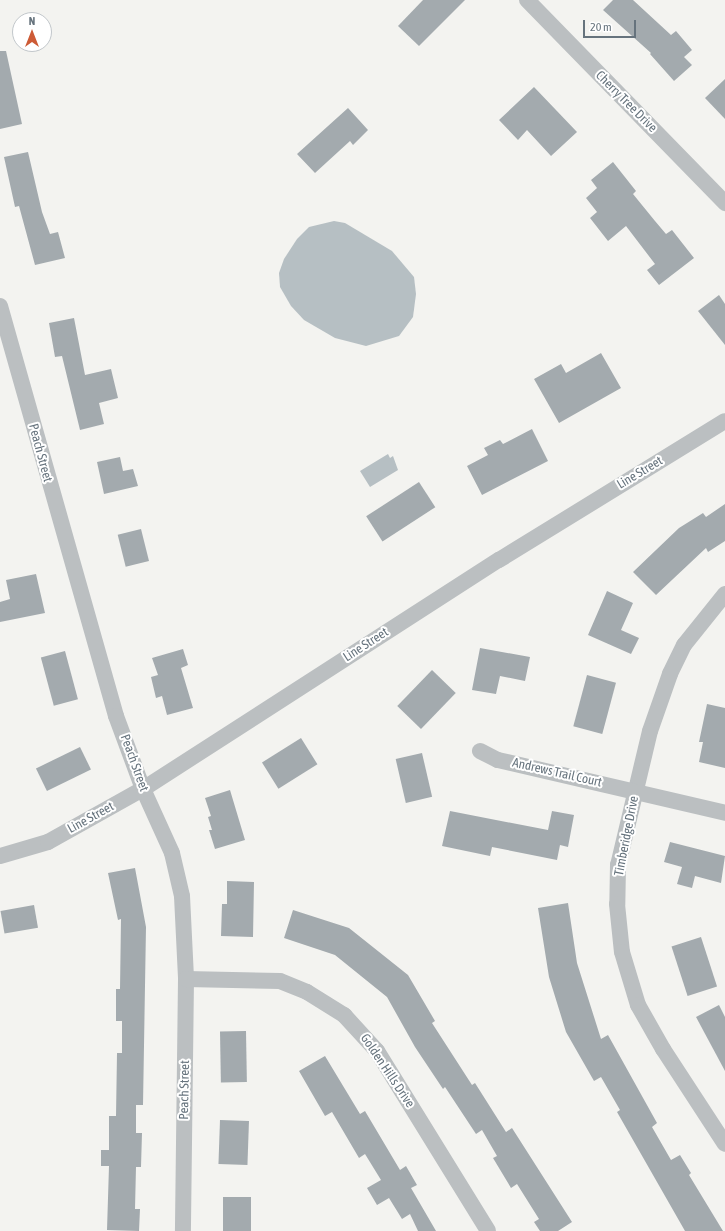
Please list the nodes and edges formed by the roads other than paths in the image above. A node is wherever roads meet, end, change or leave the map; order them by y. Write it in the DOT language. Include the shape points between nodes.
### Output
graph roads {
  1 [pos="527,0"];
  2 [pos="725,203"];
  3 [pos="0,306"];
  4 [pos="725,421"];
  5 [pos="725,594"];
  6 [pos="480,751"];
  7 [pos="142,789"];
  8 [pos="635,790"];
  9 [pos="725,813"];
  10 [pos="0,856"];
  11 [pos="186,979"];
  12 [pos="725,1144"];
  13 [pos="183,1231"];
  14 [pos="488,1231"];
  1 -- 2 [label="street, Cherry Tree Drive"];
  3 -- 7 [label="street, Peach Street" via="116,716"];
  4 -- 7 [label="street, Line Street" via="499,560"];
  5 -- 8 [label="street, Timberidge Drive" via="684,645 670,674 650,731"];
  6 -- 8 [label="street, Andrews Trail Court" via="498,760"];
  7 -- 10 [label="street, Line Street" via="48,842"];
  7 -- 11 [label="street, Peach Street" via="172,853 182,896"];
  8 -- 9 [label="street, Andrews Trail Court"];
  8 -- 12 [label="street, Timberidge Drive" via="618,865 617,904 622,952 638,1005 662,1049"];
  11 -- 13 [label="street, Peach Street"];
  11 -- 14 [label="street, Golden Hills Drive" via="280,981 307,992 344,1015 377,1051"];
}
